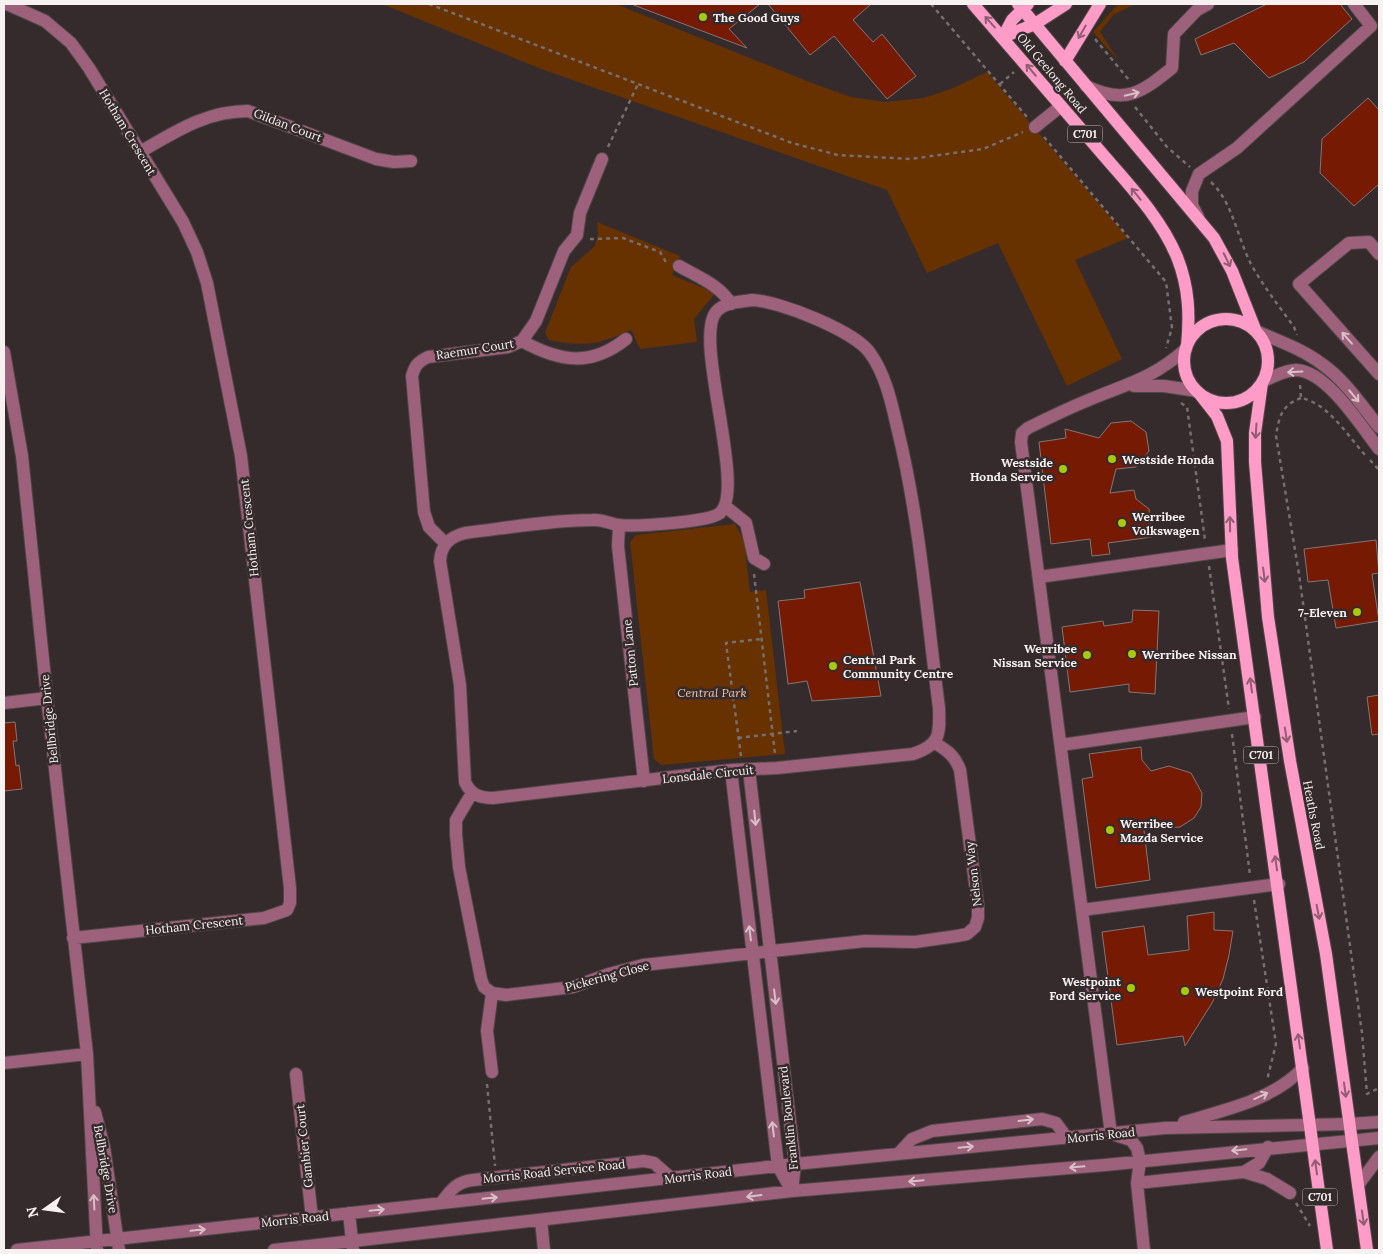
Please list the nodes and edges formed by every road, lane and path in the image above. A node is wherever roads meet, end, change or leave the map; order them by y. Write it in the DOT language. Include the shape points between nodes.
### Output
graph roads {
  1 [pos="8,4"];
  2 [pos="429,4"];
  3 [pos="931,4"];
  4 [pos="973,4"];
  5 [pos="1066,4"];
  6 [pos="1100,4"];
  7 [pos="1208,4"];
  8 [pos="1354,4"];
  9 [pos="1023,5"];
  10 [pos="1035,24"];
  11 [pos="1003,37"];
  12 [pos="1065,61"];
  13 [pos="1015,71"];
  14 [pos="638,84"];
  15 [pos="1000,84"];
  16 [pos="1086,86"];
  17 [pos="1061,106"];
  18 [pos="1035,127"];
  19 [pos="140,152"];
  20 [pos="602,159"];
  21 [pos="411,161"];
  22 [pos="1200,220"];
  23 [pos="577,235"];
  24 [pos="1379,254"];
  25 [pos="679,266"];
  26 [pos="731,304"];
  27 [pos="1255,330"];
  28 [pos="626,340"];
  29 [pos="522,341"];
  30 [pos="1186,348"];
  31 [pos="4,352"];
  32 [pos="1167,366"];
  33 [pos="1379,374"];
  34 [pos="1263,382"];
  35 [pos="1124,386"];
  36 [pos="1169,387"];
  37 [pos="1198,392"];
  38 [pos="1301,398"];
  39 [pos="1379,427"];
  40 [pos="1379,449"];
  41 [pos="725,506"];
  42 [pos="619,525"];
  43 [pos="445,543"];
  44 [pos="1232,550"];
  45 [pos="1207,554"];
  46 [pos="761,563"];
  47 [pos="1039,577"];
  48 [pos="761,639"];
  49 [pos="47,698"];
  50 [pos="4,703"];
  51 [pos="1255,717"];
  52 [pos="1230,720"];
  53 [pos="796,731"];
  54 [pos="773,734"];
  55 [pos="738,738"];
  56 [pos="935,743"];
  57 [pos="1061,745"];
  58 [pos="777,768"];
  59 [pos="741,770"];
  60 [pos="644,781"];
  61 [pos="472,793"];
  62 [pos="1279,884"];
  63 [pos="762,886"];
  64 [pos="1252,887"];
  65 [pos="744,888"];
  66 [pos="1082,910"];
  67 [pos="73,938"];
  68 [pos="769,951"];
  69 [pos="753,953"];
  70 [pos="492,993"];
  71 [pos="88,1054"];
  72 [pos="782,1058"];
  73 [pos="765,1060"];
  74 [pos="4,1063"];
  75 [pos="1303,1068"];
  76 [pos="492,1069"];
  77 [pos="296,1074"];
  78 [pos="1268,1076"];
  79 [pos="89,1088"];
  80 [pos="1379,1088"];
  81 [pos="1379,1122"];
  82 [pos="1310,1124"];
  83 [pos="1350,1124"];
  84 [pos="1165,1128"];
  85 [pos="1111,1134"];
  86 [pos="1067,1138"];
  87 [pos="1379,1138"];
  88 [pos="1352,1141"];
  89 [pos="1312,1143"];
  90 [pos="1268,1147"];
  91 [pos="898,1154"];
  92 [pos="1379,1157"];
  93 [pos="1140,1161"];
  94 [pos="795,1164"];
  95 [pos="1105,1165"];
  96 [pos="778,1166"];
  97 [pos="1244,1172"];
  98 [pos="496,1177"];
  99 [pos="671,1178"];
  100 [pos="1137,1184"];
  101 [pos="1358,1185"];
  102 [pos="792,1191"];
  103 [pos="1290,1193"];
  104 [pos="442,1203"];
  105 [pos="349,1213"];
  106 [pos="312,1218"];
  107 [pos="541,1220"];
  108 [pos="118,1244"];
  109 [pos="353,1245"];
  110 [pos="96,1246"];
  111 [pos="18,1250"];
  112 [pos="274,1250"];
  113 [pos="544,1250"];
  114 [pos="1144,1250"];
  115 [pos="1327,1250"];
  116 [pos="1367,1250"];
  1 -- 19 [label="street, Hotham Crescent" via="45,21 71,43"];
  2 -- 14 [label="path"];
  3 -- 15 [label="path"];
  11 -- 4 [label="main road, Old Geelong Road / C701, one-way"];
  5 -- 10 [label="main road"];
  6 -- 12 [label="main road, one-way"];
  16 -- 7 [label="street, one-way" via="1110,95 1133,95 1148,88 1172,68 1174,34 1197,10"];
  8 -- 22 [label="street" via="1371,26 1237,148 1199,174 1193,184 1192,198"];
  9 -- 10 [label="main road, Old Geelong Road / C701"];
  9 -- 11 [label="main road"];
  10 -- 11 [label="main road"];
  10 -- 12 [label="main road, Old Geelong Road / C701"];
  17 -- 11 [label="main road, Old Geelong Road / C701, one-way"];
  12 -- 16 [label="main road, Old Geelong Road / C701"];
  13 -- 15 [label="path"];
  14 -- 18 [label="path" via="792,143 838,155 910,159 983,149"];
  14 -- 20 [label="path"];
  15 -- 18 [label="path"];
  16 -- 22 [label="main road, Old Geelong Road / C701"];
  17 -- 18 [label="street"];
  30 -- 17 [label="main road, Old Geelong Road / C701, one-way" via="1187,288 1165,234 1135,193"];
  18 -- 32 [label="path" via="1166,282 1172,328 1165,356"];
  19 -- 21 [label="street, Gildan Court" via="210,115 248,111 376,159"];
  19 -- 67 [label="street, Hotham Crescent" via="183,222 197,252 240,446 290,903 287,910 264,918"];
  20 -- 23 [label="street, Raemur Court" via="580,213"];
  22 -- 27 [label="main road, Old Geelong Road / C701, one-way" via="1228,262"];
  23 -- 25 [label="path" via="593,240 623,238 660,252 667,265"];
  23 -- 29 [label="street, Raemur Court" via="564,251 536,321"];
  33 -- 24 [label="street, one-way" via="1299,284 1349,243 1369,242"];
  25 -- 26 [label="street" via="718,288"];
  26 -- 41 [label="street" via="716,311 711,320 728,478"];
  26 -- 56 [label="street" via="763,300 780,306 856,338 872,354 890,397 910,478 940,728"];
  27 -- 30 [label="main road" via="1237,320 1216,320 1198,329"];
  27 -- 34 [label="main road, C701" via="1268,355"];
  27 -- 39 [label="street, one-way" via="1298,349 1324,365 1340,379"];
  28 -- 29 [label="street" via="610,352 572,359 538,350"];
  29 -- 43 [label="street, Raemur Court" via="508,347 428,357 414,367 412,376 424,512 429,527"];
  30 -- 32 [label="street"];
  30 -- 37 [label="main road, C701" via="1187,376"];
  31 -- 49 [label="street, Bellbridge Drive" via="22,456"];
  32 -- 35 [label="street"];
  34 -- 37 [label="main road" via="1253,394 1233,402 1218,402"];
  40 -- 34 [label="street, one-way" via="1330,388 1316,376 1294,370"];
  34 -- 83 [label="main road, Heaths Road / C701, one-way" via="1256,425 1255,462 1268,617 1324,946"];
  35 -- 36 [label="street"];
  35 -- 47 [label="street" via="1060,412 1022,433"];
  36 -- 37 [label="street"];
  36 -- 45 [label="path" via="1170,395 1187,407"];
  44 -- 37 [label="main road, C701, one-way" via="1227,441 1217,416"];
  38 -- 80 [label="path" via="1284,406 1276,436 1299,574 1362,1033 1367,1094"];
  41 -- 42 [label="street" via="711,518"];
  41 -- 46 [label="street" via="746,523 754,558"];
  42 -- 43 [label="street" via="595,519 465,533"];
  42 -- 60 [label="street, Patton Lane" via="618,546"];
  43 -- 61 [label="street" via="440,552 440,562 460,685 464,782"];
  44 -- 45 [label="street"];
  51 -- 44 [label="main road, C701, one-way"];
  45 -- 47 [label="street"];
  45 -- 52 [label="path"];
  46 -- 48 [label="path" via="754,584"];
  47 -- 57 [label="street"];
  48 -- 54 [label="path"];
  48 -- 55 [label="path" via="726,643"];
  49 -- 50 [label="street"];
  49 -- 67 [label="street, Bellbridge Drive"];
  51 -- 52 [label="street"];
  62 -- 51 [label="main road, C701, one-way"];
  52 -- 57 [label="street"];
  52 -- 64 [label="path"];
  53 -- 54 [label="path"];
  54 -- 55 [label="path"];
  54 -- 58 [label="path"];
  55 -- 59 [label="path"];
  56 -- 58 [label="street, Lonsdale Circuit" via="913,754"];
  56 -- 68 [label="street, Nelson Way" via="956,759 960,770 978,906 975,927 967,934 915,942 865,941"];
  57 -- 66 [label="street"];
  58 -- 59 [label="street, Lonsdale Circuit"];
  59 -- 60 [label="street, Lonsdale Circuit"];
  59 -- 63 [label="street, Franklin Boulevard, one-way"];
  59 -- 65 [label="street, Franklin Boulevard"];
  60 -- 61 [label="street, Lonsdale Circuit" via="493,798 482,798"];
  61 -- 70 [label="street" via="456,820 459,867 481,979 484,987"];
  62 -- 64 [label="street"];
  75 -- 62 [label="main road, C701, one-way"];
  63 -- 65 [label="street"];
  63 -- 68 [label="street, Franklin Boulevard"];
  64 -- 66 [label="street"];
  64 -- 78 [label="path" via="1276,1044"];
  69 -- 65 [label="street, Franklin Boulevard, one-way"];
  66 -- 85 [label="street"];
  67 -- 71 [label="street, Bellbridge Drive"];
  68 -- 69 [label="street, Nelson Way"];
  68 -- 72 [label="street, Franklin Boulevard, one-way"];
  69 -- 70 [label="street, Pickering Close" via="643,965 573,987 542,992"];
  69 -- 73 [label="street, Franklin Boulevard"];
  70 -- 76 [label="street" via="487,1032"];
  71 -- 74 [label="street"];
  71 -- 79 [label="street, Bellbridge Drive"];
  72 -- 73 [label="street"];
  72 -- 94 [label="street, Franklin Boulevard"];
  96 -- 73 [label="street, Franklin Boulevard, one-way"];
  75 -- 82 [label="main road, C701"];
  84 -- 75 [label="street, one-way" via="1258,1098 1287,1083"];
  76 -- 98 [label="path" via="486,1074"];
  77 -- 106 [label="street, Gambier Court"];
  79 -- 108 [label="street, Bellbridge Drive" via="104,1147"];
  110 -- 79 [label="street, Bellbridge Drive, one-way"];
  81 -- 83 [label="street, Morris Road"];
  82 -- 83 [label="street, Morris Road"];
  82 -- 84 [label="street, Morris Road"];
  82 -- 89 [label="main road, C701"];
  83 -- 88 [label="main road, Heaths Road / C701"];
  84 -- 85 [label="street, Morris Road"];
  85 -- 86 [label="street, Morris Road"];
  85 -- 93 [label="street" via="1131,1140"];
  91 -- 86 [label="street, Morris Road, one-way"];
  91 -- 86 [label="street, one-way" via="912,1139 932,1131 1042,1119 1056,1123"];
  87 -- 88 [label="street"];
  88 -- 89 [label="street"];
  88 -- 101 [label="main road, Heaths Road / C701"];
  89 -- 90 [label="street"];
  115 -- 89 [label="main road, C701, one-way"];
  90 -- 93 [label="street, one-way"];
  90 -- 97 [label="street" via="1259,1163"];
  91 -- 94 [label="street, Morris Road"];
  92 -- 101 [label="street"];
  93 -- 95 [label="street"];
  93 -- 100 [label="street"];
  94 -- 96 [label="street, Morris Road"];
  94 -- 102 [label="street, Franklin Boulevard"];
  95 -- 100 [label="street" via="1123,1169"];
  95 -- 102 [label="street, one-way"];
  96 -- 99 [label="street, Morris Road"];
  96 -- 102 [label="street, Franklin Boulevard"];
  97 -- 100 [label="street"];
  97 -- 103 [label="street" via="1266,1179"];
  98 -- 99 [label="street, Morris Road Service Road" via="644,1161 654,1163"];
  98 -- 104 [label="street, Morris Road Service Road" via="462,1181 454,1186"];
  104 -- 99 [label="street, Morris Road, one-way"];
  100 -- 114 [label="street"];
  101 -- 116 [label="main road, Heaths Road / C701, one-way"];
  102 -- 107 [label="street, one-way"];
  105 -- 104 [label="street, Morris Road, one-way"];
  105 -- 106 [label="street, Morris Road"];
  105 -- 109 [label="street"];
  108 -- 106 [label="street, Morris Road, one-way"];
  107 -- 109 [label="street"];
  107 -- 113 [label="street"];
  108 -- 110 [label="street, Morris Road"];
  109 -- 112 [label="street"];
  110 -- 111 [label="street, Morris Road"];
}
